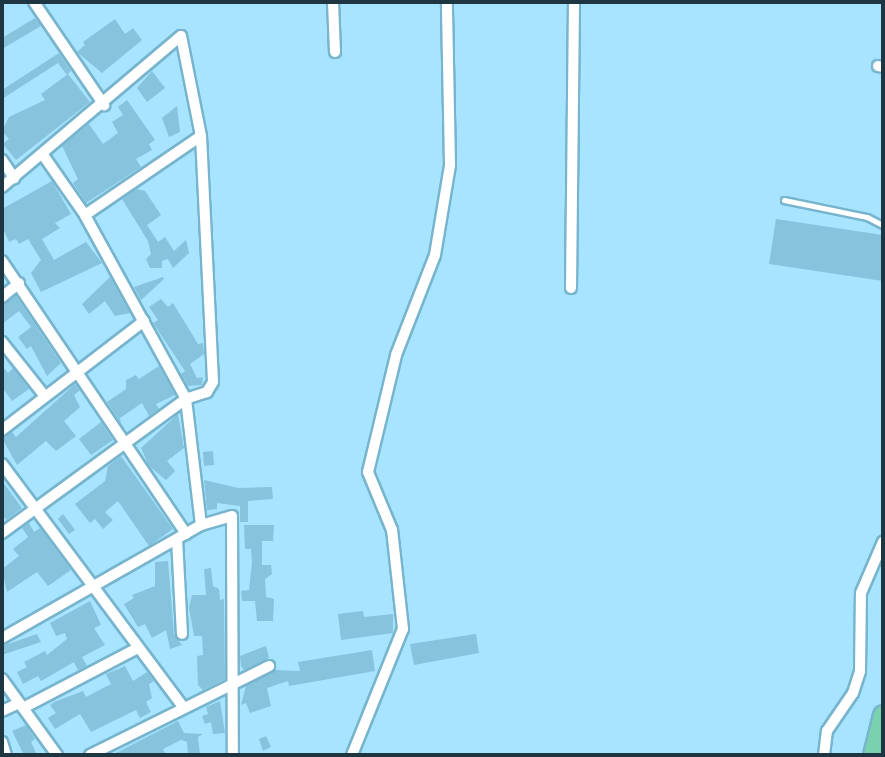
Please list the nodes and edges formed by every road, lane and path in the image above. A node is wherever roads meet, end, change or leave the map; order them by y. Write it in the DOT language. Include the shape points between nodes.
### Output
graph roads {
  1 [pos="34,2"];
  2 [pos="332,2"];
  3 [pos="447,2"];
  4 [pos="574,2"];
  5 [pos="335,52"];
  6 [pos="104,105"];
  7 [pos="201,136"];
  8 [pos="43,155"];
  9 [pos="2,160"];
  10 [pos="14,178"];
  11 [pos="2,187"];
  12 [pos="784,200"];
  13 [pos="85,215"];
  14 [pos="883,225"];
  15 [pos="2,261"];
  16 [pos="19,283"];
  17 [pos="572,288"];
  18 [pos="2,297"];
  19 [pos="144,321"];
  20 [pos="2,342"];
  21 [pos="74,372"];
  22 [pos="44,394"];
  23 [pos="186,398"];
  24 [pos="2,430"];
  25 [pos="121,443"];
  26 [pos="2,464"];
  27 [pos="34,506"];
  28 [pos="201,525"];
  29 [pos="2,533"];
  30 [pos="182,537"];
  31 [pos="883,542"];
  32 [pos="93,587"];
  33 [pos="182,634"];
  34 [pos="2,638"];
  35 [pos="138,648"];
  36 [pos="269,666"];
  37 [pos="2,679"];
  38 [pos="234,682"];
  39 [pos="21,706"];
  40 [pos="184,708"];
  41 [pos="2,711"];
  42 [pos="883,715"];
  43 [pos="2,742"];
  44 [pos="6,755"];
  45 [pos="57,755"];
  46 [pos="90,755"];
  47 [pos="233,755"];
  48 [pos="352,755"];
  49 [pos="824,755"];
  50 [pos="873,755"];
  1 -- 6 [label="street"];
  2 -- 5 [label="street"];
  3 -- 48 [label="street" via="450,165 435,255 397,355 368,472 392,530 403,629"];
  4 -- 17 [label="street"];
  6 -- 7 [label="street" via="179,36"];
  6 -- 8 [label="street"];
  7 -- 13 [label="street"];
  7 -- 23 [label="street" via="214,382 207,391"];
  8 -- 10 [label="street"];
  8 -- 13 [label="street"];
  9 -- 10 [label="street"];
  10 -- 11 [label="street"];
  12 -- 14 [label="lane" via="867,217"];
  13 -- 19 [label="street"];
  15 -- 16 [label="street"];
  16 -- 18 [label="street"];
  16 -- 21 [label="street"];
  19 -- 21 [label="street"];
  19 -- 23 [label="street"];
  20 -- 22 [label="street"];
  21 -- 22 [label="street"];
  21 -- 25 [label="street"];
  22 -- 24 [label="street"];
  23 -- 25 [label="street"];
  23 -- 28 [label="street"];
  25 -- 27 [label="street"];
  25 -- 30 [label="street"];
  26 -- 27 [label="street"];
  27 -- 29 [label="street"];
  27 -- 32 [label="street"];
  28 -- 30 [label="street"];
  28 -- 38 [label="street" via="229,516 234,520"];
  30 -- 32 [label="street"];
  30 -- 33 [label="street"];
  31 -- 49 [label="street" via="861,593 860,671 853,693 827,731"];
  32 -- 34 [label="street"];
  32 -- 35 [label="street"];
  35 -- 39 [label="street"];
  35 -- 40 [label="street"];
  36 -- 38 [label="street"];
  37 -- 39 [label="street"];
  38 -- 40 [label="street"];
  38 -- 47 [label="street"];
  39 -- 41 [label="street"];
  39 -- 45 [label="street"];
  40 -- 46 [label="street"];
  42 -- 50 [label="highway"];
  43 -- 44 [label="street"];
}
